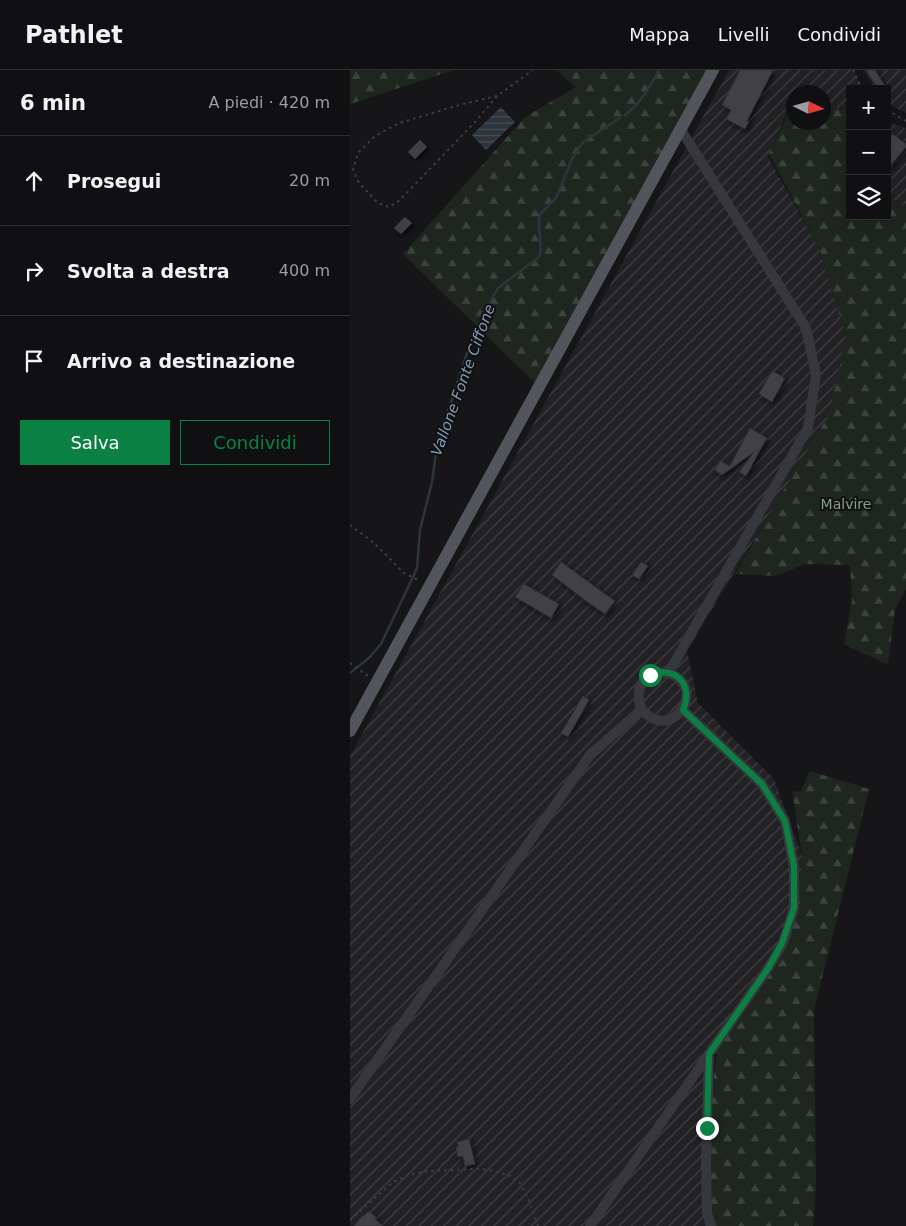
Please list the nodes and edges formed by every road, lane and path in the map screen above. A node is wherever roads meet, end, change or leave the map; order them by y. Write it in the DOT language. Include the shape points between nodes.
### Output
graph roads {
  1 [pos="533,70"];
  2 [pos="713,70"];
  3 [pos="853,70"];
  4 [pos="860,85"];
  5 [pos="497,96"];
  6 [pos="891,113"];
  7 [pos="906,122"];
  8 [pos="681,130"];
  9 [pos="350,525"];
  10 [pos="418,580"];
  11 [pos="351,663"];
  12 [pos="359,668"];
  13 [pos="669,672"];
  14 [pos="641,710"];
  15 [pos="683,710"];
  16 [pos="350,731"];
  17 [pos="709,1054"];
  18 [pos="350,1099"];
  19 [pos="350,1220"];
  20 [pos="538,1226"];
  21 [pos="590,1226"];
  22 [pos="710,1226"];
  1 -- 5 [label="path"];
  2 -- 8 [label="main road"];
  3 -- 4 [label="path"];
  5 -- 5 [label="path" via="399,123 375,136 358,153 352,170 359,183 378,203 389,207 400,200"];
  6 -- 7 [label="path"];
  8 -- 13 [label="lane" via="806,328 816,375 808,428"];
  8 -- 16 [label="main road"];
  9 -- 10 [label="path"];
  11 -- 12 [label="path"];
  13 -- 14 [label="lane" via="650,675 643,681 639,690"];
  13 -- 15 [label="lane" via="684,683 687,701"];
  14 -- 15 [label="lane" via="658,720 676,717"];
  14 -- 18 [label="lane" via="590,755"];
  15 -- 17 [label="lane" via="762,784 785,821 794,866 794,908 782,943"];
  17 -- 21 [label="lane"];
  17 -- 22 [label="lane" via="706,1213"];
  19 -- 20 [label="path" via="393,1182 408,1175 478,1169 502,1173 520,1184"];
}
